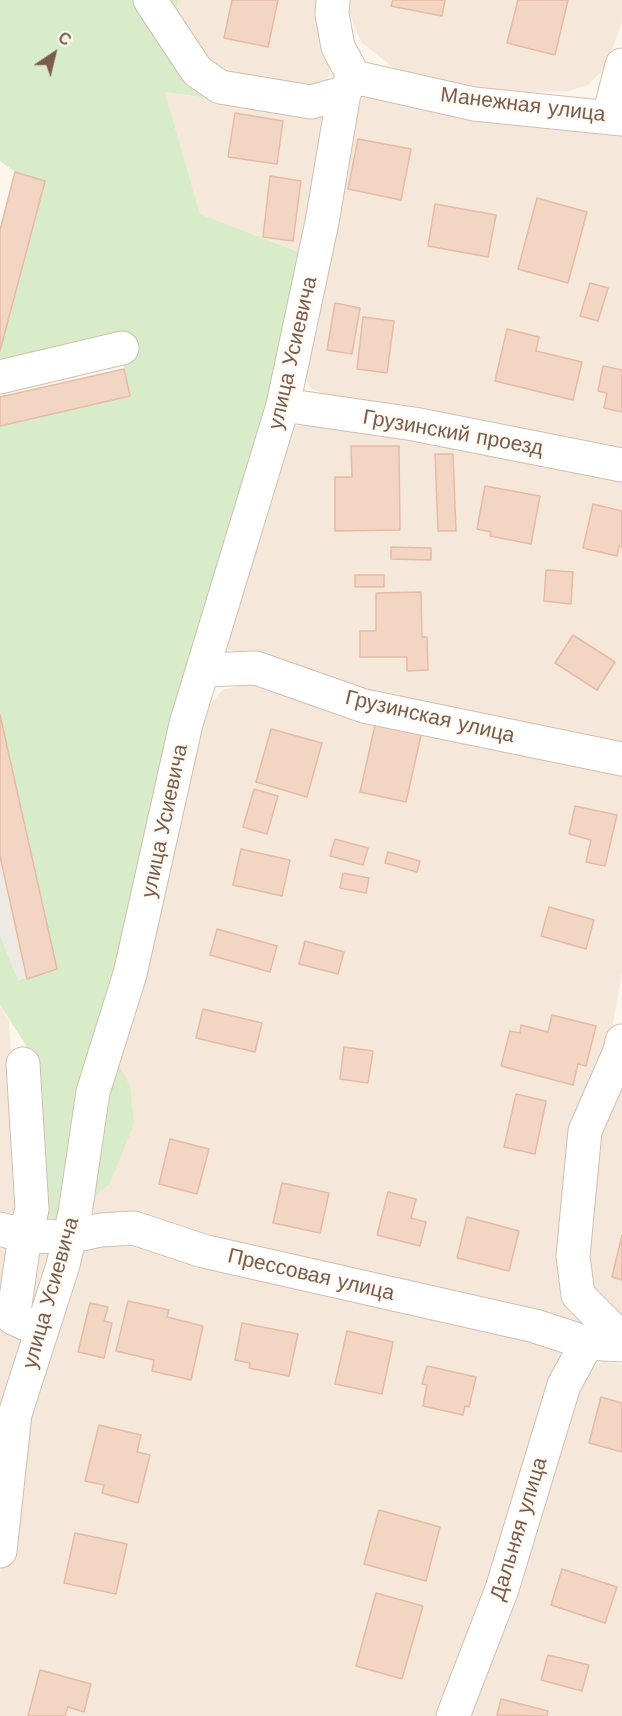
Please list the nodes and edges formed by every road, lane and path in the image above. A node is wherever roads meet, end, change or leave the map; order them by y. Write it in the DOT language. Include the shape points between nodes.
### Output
graph roads {
  1 [pos="150,0"];
  2 [pos="333,0"];
  3 [pos="622,65"];
  4 [pos="349,85"];
  5 [pos="615,117"];
  6 [pos="122,348"];
  7 [pos="0,377"];
  8 [pos="283,405"];
  9 [pos="622,465"];
  10 [pos="205,670"];
  11 [pos="622,759"];
  12 [pos="622,1041"];
  13 [pos="23,1064"];
  14 [pos="12,1233"];
  15 [pos="69,1237"];
  16 [pos="42,1331"];
  17 [pos="622,1339"];
  18 [pos="587,1343"];
  19 [pos="622,1345"];
  20 [pos="0,1551"];
  21 [pos="453,1716"];
  1 -- 4 [label="street, Манежная улица" via="197,70 220,87 311,102"];
  2 -- 4 [label="street" via="338,47"];
  3 -- 5 [label="street"];
  4 -- 5 [label="street, Манежная улица" via="474,104"];
  4 -- 8 [label="street, улица Усиевича"];
  6 -- 7 [label="street"];
  8 -- 9 [label="street, Грузинский проезд" via="414,424"];
  8 -- 10 [label="street, улица Усиевича"];
  10 -- 11 [label="street, Грузинская улица" via="256,668 364,705"];
  10 -- 15 [label="street, улица Усиевича" via="186,724 130,974 93,1092"];
  12 -- 17 [label="street" via="585,1131 573,1256 578,1295"];
  13 -- 14 [label="street" via="32,1209"];
  14 -- 15 [label="street, Прессовая улица"];
  14 -- 16 [label="street" via="13,1318"];
  15 -- 16 [label="street, улица Усиевича"];
  15 -- 18 [label="street, Прессовая улица" via="134,1228 203,1251 535,1326"];
  16 -- 20 [label="street, улица Усиевича" via="15,1414"];
  18 -- 19 [label="street, Прессовая улица"];
  18 -- 21 [label="street, Дальняя улица" via="564,1385 502,1589"];
}
